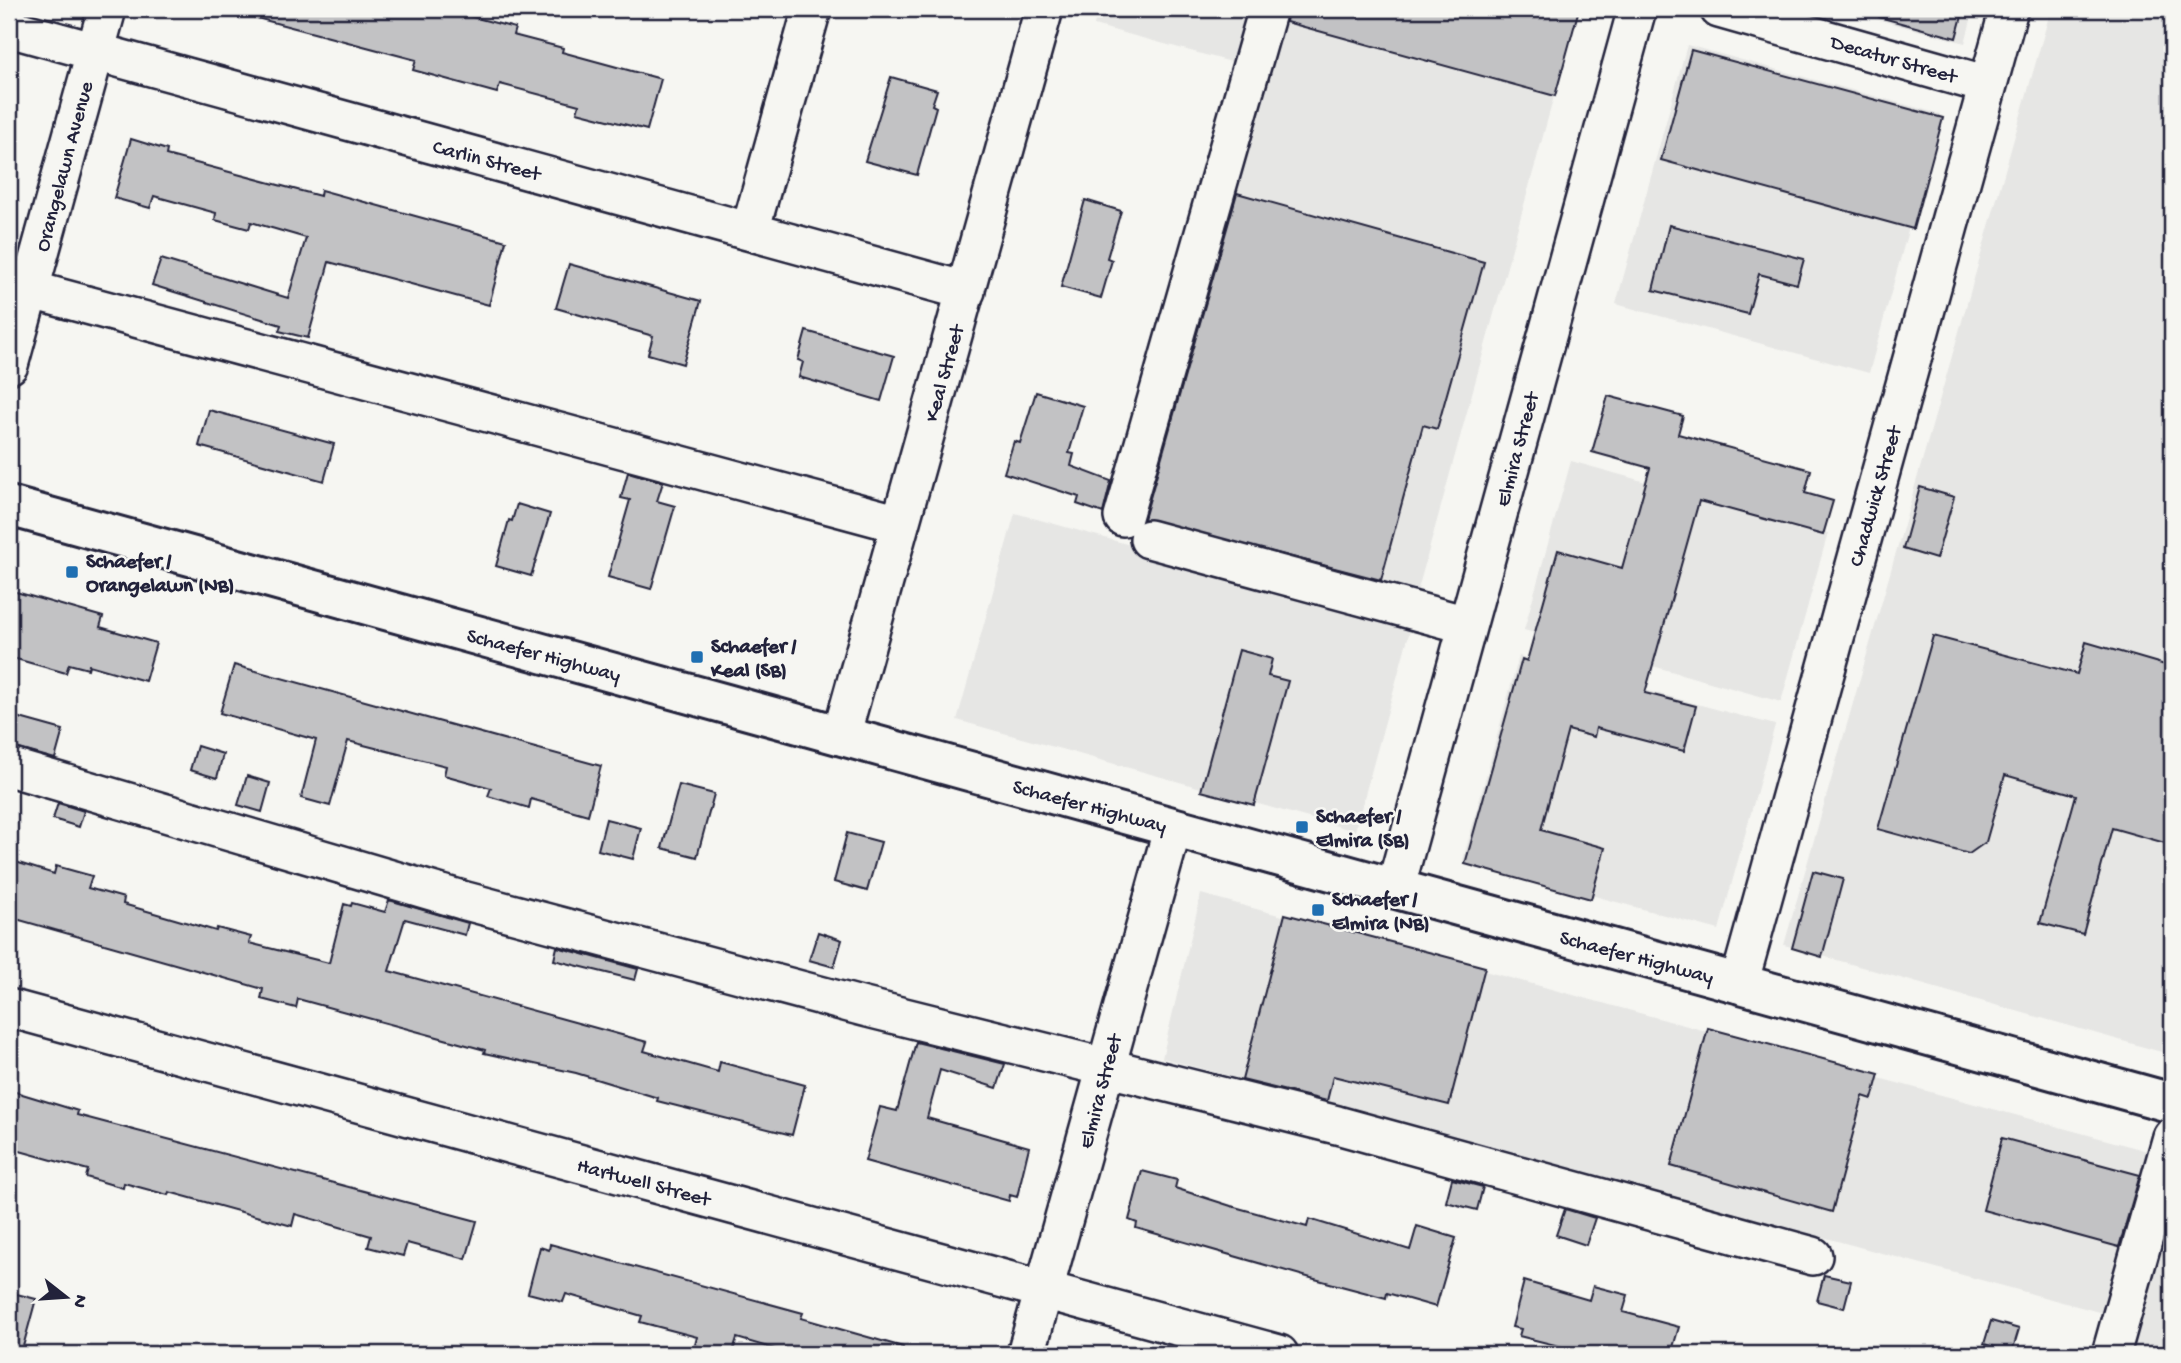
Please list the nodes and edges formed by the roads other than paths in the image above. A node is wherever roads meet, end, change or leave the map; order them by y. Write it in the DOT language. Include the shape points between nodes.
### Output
graph roads {
  1 [pos="107,9"];
  2 [pos="812,9"];
  3 [pos="1044,9"];
  4 [pos="1268,9"];
  5 [pos="1637,9"];
  6 [pos="1718,9"];
  7 [pos="2009,9"];
  8 [pos="9,28"];
  9 [pos="95,51"];
  10 [pos="1988,85"];
  11 [pos="750,231"];
  12 [pos="19,287"];
  13 [pos="966,291"];
  14 [pos="9,365"];
  15 [pos="9,506"];
  16 [pos="900,524"];
  17 [pos="1467,625"];
  18 [pos="841,736"];
  19 [pos="9,767"];
  20 [pos="1172,827"];
  21 [pos="1395,889"];
  22 [pos="1739,984"];
  23 [pos="9,1008"];
  24 [pos="1106,1067"];
  25 [pos="2172,1103"];
  26 [pos="2172,1137"];
  27 [pos="1813,1256"];
  28 [pos="1044,1290"];
  29 [pos="1026,1354"];
  30 [pos="1279,1354"];
  31 [pos="2111,1354"];
  1 -- 9 [label="street, Orangelawn Avenue"];
  2 -- 11 [label="street"];
  3 -- 13 [label="street, Keal Street"];
  4 -- 17 [label="street" via="1136,528"];
  5 -- 17 [label="street, Elmira Street"];
  6 -- 10 [label="street, Decatur Street"];
  7 -- 10 [label="street, Chadwick Street"];
  8 -- 9 [label="street, Carlin Street"];
  9 -- 11 [label="street, Carlin Street"];
  9 -- 12 [label="street, Orangelawn Avenue"];
  10 -- 22 [label="street, Chadwick Street"];
  11 -- 13 [label="street, Carlin Street"];
  12 -- 14 [label="street, Orangelawn Avenue"];
  12 -- 16 [label="street"];
  13 -- 16 [label="street, Keal Street"];
  15 -- 18 [label="main road, Schaefer Highway"];
  16 -- 18 [label="street, Keal Street"];
  17 -- 21 [label="street, Elmira Street"];
  18 -- 20 [label="main road, Schaefer Highway"];
  19 -- 24 [label="street" via="462,900"];
  20 -- 21 [label="main road, Schaefer Highway"];
  20 -- 24 [label="street, Elmira Street"];
  21 -- 22 [label="main road, Schaefer Highway"];
  22 -- 25 [label="main road, Schaefer Highway"];
  23 -- 28 [label="street, Hartwell Street"];
  24 -- 27 [label="street"];
  24 -- 28 [label="street, Elmira Street"];
  26 -- 31 [label="street"];
  28 -- 29 [label="street, Elmira Street"];
  28 -- 30 [label="street, Hartwell Street"];
}
